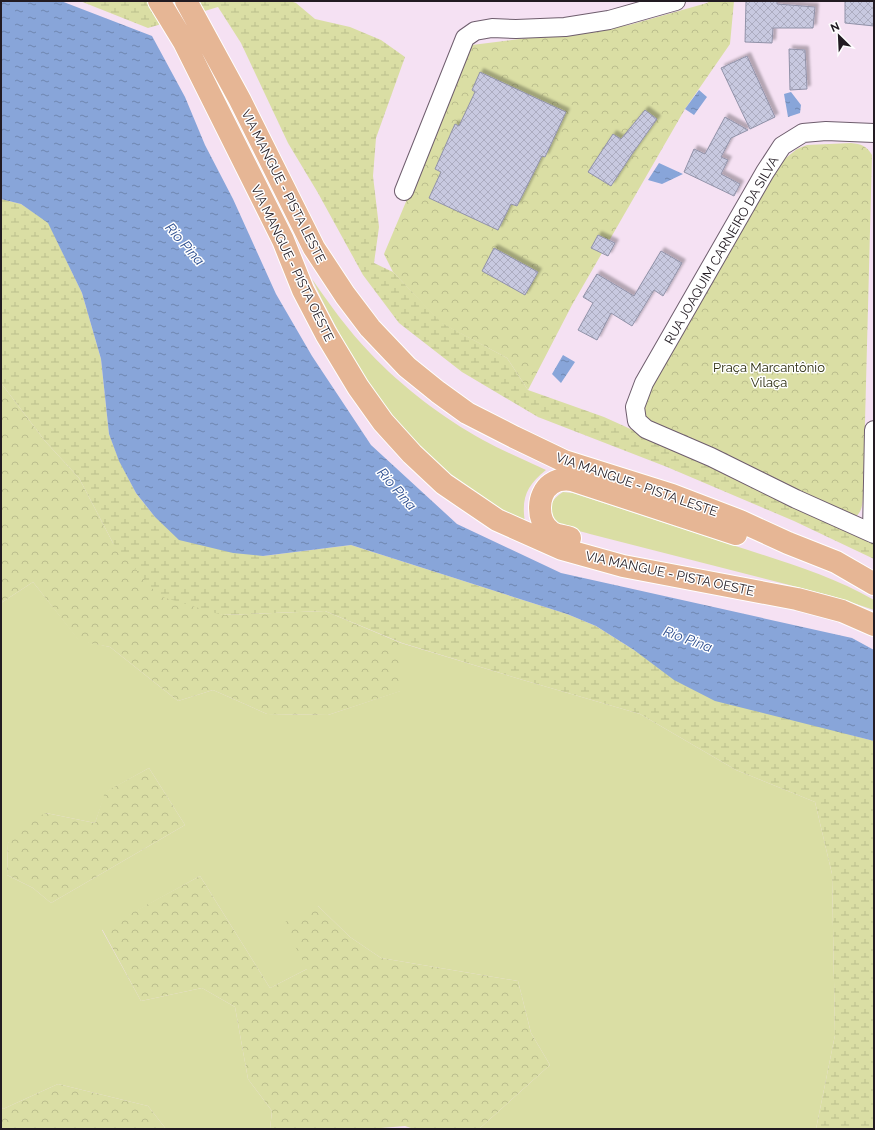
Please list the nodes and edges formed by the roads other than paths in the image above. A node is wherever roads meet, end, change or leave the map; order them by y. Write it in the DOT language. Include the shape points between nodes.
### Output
graph roads {
  1 [pos="159,1"];
  2 [pos="186,1"];
  3 [pos="676,1"];
  4 [pos="874,133"];
  5 [pos="404,191"];
  6 [pos="874,430"];
  7 [pos="873,533"];
  8 [pos="844,567"];
  9 [pos="684,577"];
  10 [pos="874,584"];
  11 [pos="874,625"];
  1 -- 9 [label="main road, VIA MANGUE - PISTA OESTE" via="184,42 283,240 303,290 326,334 366,399 412,454 444,484 497,520 562,549 623,566"];
  2 -- 8 [label="main road, VIA MANGUE - PISTA LESTE" via="314,248 370,328 407,367 467,413 564,461 672,495 734,518"];
  3 -- 5 [label="street" via="609,20 565,27 492,28 475,31 465,38"];
  4 -- 7 [label="street, RUA JOAQUIM CARNEIRO DA SILVA" via="803,133 782,146 644,383 635,408 637,421 646,429"];
  6 -- 7 [label="street"];
  8 -- 9 [label="main road" via="765,544 572,480 559,480 547,488 540,503 540,512 550,532"];
  8 -- 10 [label="main road, VIA MANGUE - PISTA LESTE"];
  9 -- 11 [label="main road, VIA MANGUE - PISTA OESTE" via="797,599 842,611"];
}
